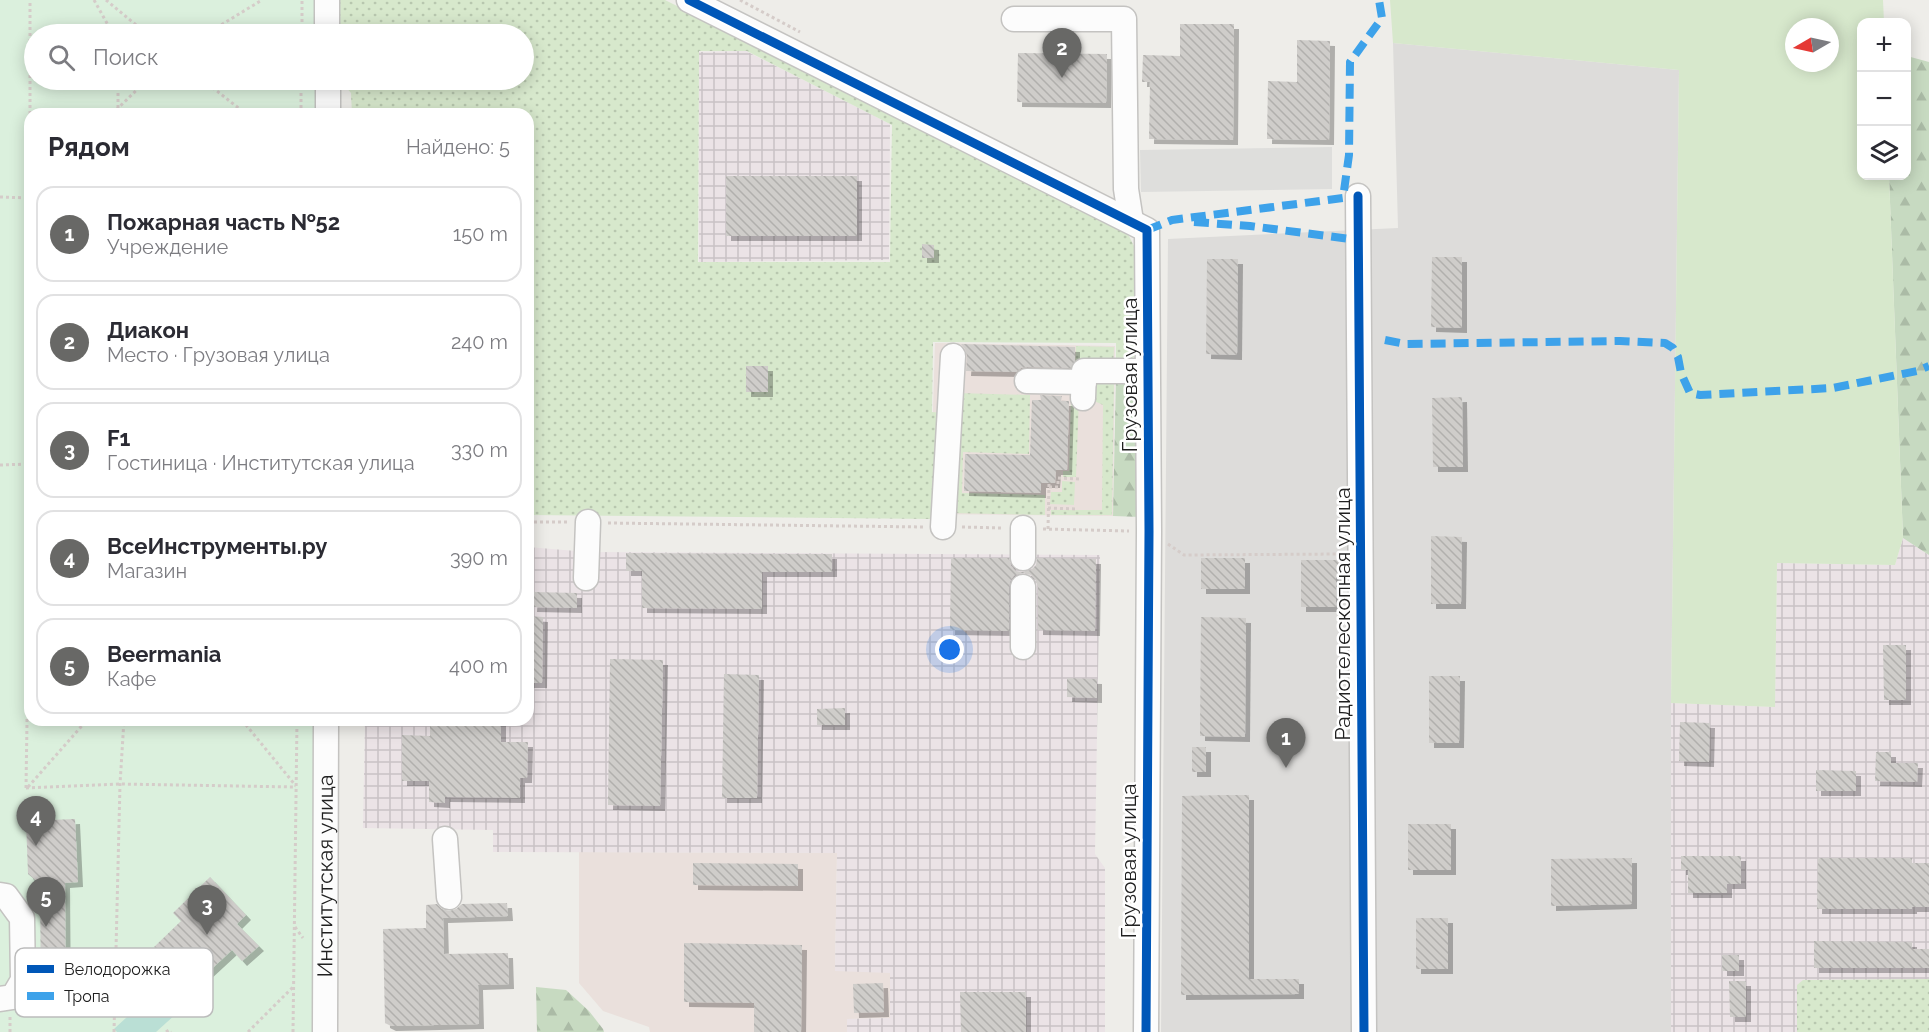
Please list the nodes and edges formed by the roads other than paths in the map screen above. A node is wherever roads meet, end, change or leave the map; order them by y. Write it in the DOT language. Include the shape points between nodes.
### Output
graph roads {
  1 [pos="327,0"];
  2 [pos="695,1"];
  3 [pos="1014,19"];
  4 [pos="327,24"];
  5 [pos="328,90"];
  6 [pos="328,108"];
  7 [pos="1358,196"];
  8 [pos="1131,221"];
  9 [pos="953,356"];
  10 [pos="1147,371"];
  11 [pos="1027,381"];
  12 [pos="588,522"];
  13 [pos="943,527"];
  14 [pos="1023,528"];
  15 [pos="1023,558"];
  16 [pos="586,578"];
  17 [pos="1023,587"];
  18 [pos="1023,647"];
  19 [pos="326,726"];
  20 [pos="445,839"];
  21 [pos="0,895"];
  22 [pos="449,897"];
  23 [pos="22,948"];
  24 [pos="15,994"];
  25 [pos="0,999"];
  26 [pos="325,1032"];
  27 [pos="1146,1032"];
  28 [pos="1364,1032"];
  1 -- 4 [label="street"];
  2 -- 8 [label="street, Грузовая улица"];
  3 -- 8 [label="street" via="1124,19 1126,189"];
  5 -- 6 [label="street"];
  7 -- 28 [label="street, Радиотелескопная улица"];
  8 -- 10 [label="street, Грузовая улица" via="1148,230"];
  9 -- 13 [label="street" via="955,381"];
  10 -- 11 [label="street" via="1084,371 1083,390"];
  10 -- 27 [label="street, Грузовая улица"];
  12 -- 16 [label="street"];
  14 -- 15 [label="street"];
  17 -- 18 [label="street"];
  19 -- 26 [label="street, Институтская улица"];
  20 -- 22 [label="street"];
  21 -- 23 [label="street" via="6,896 22,918"];
  24 -- 25 [label="street"];
}
